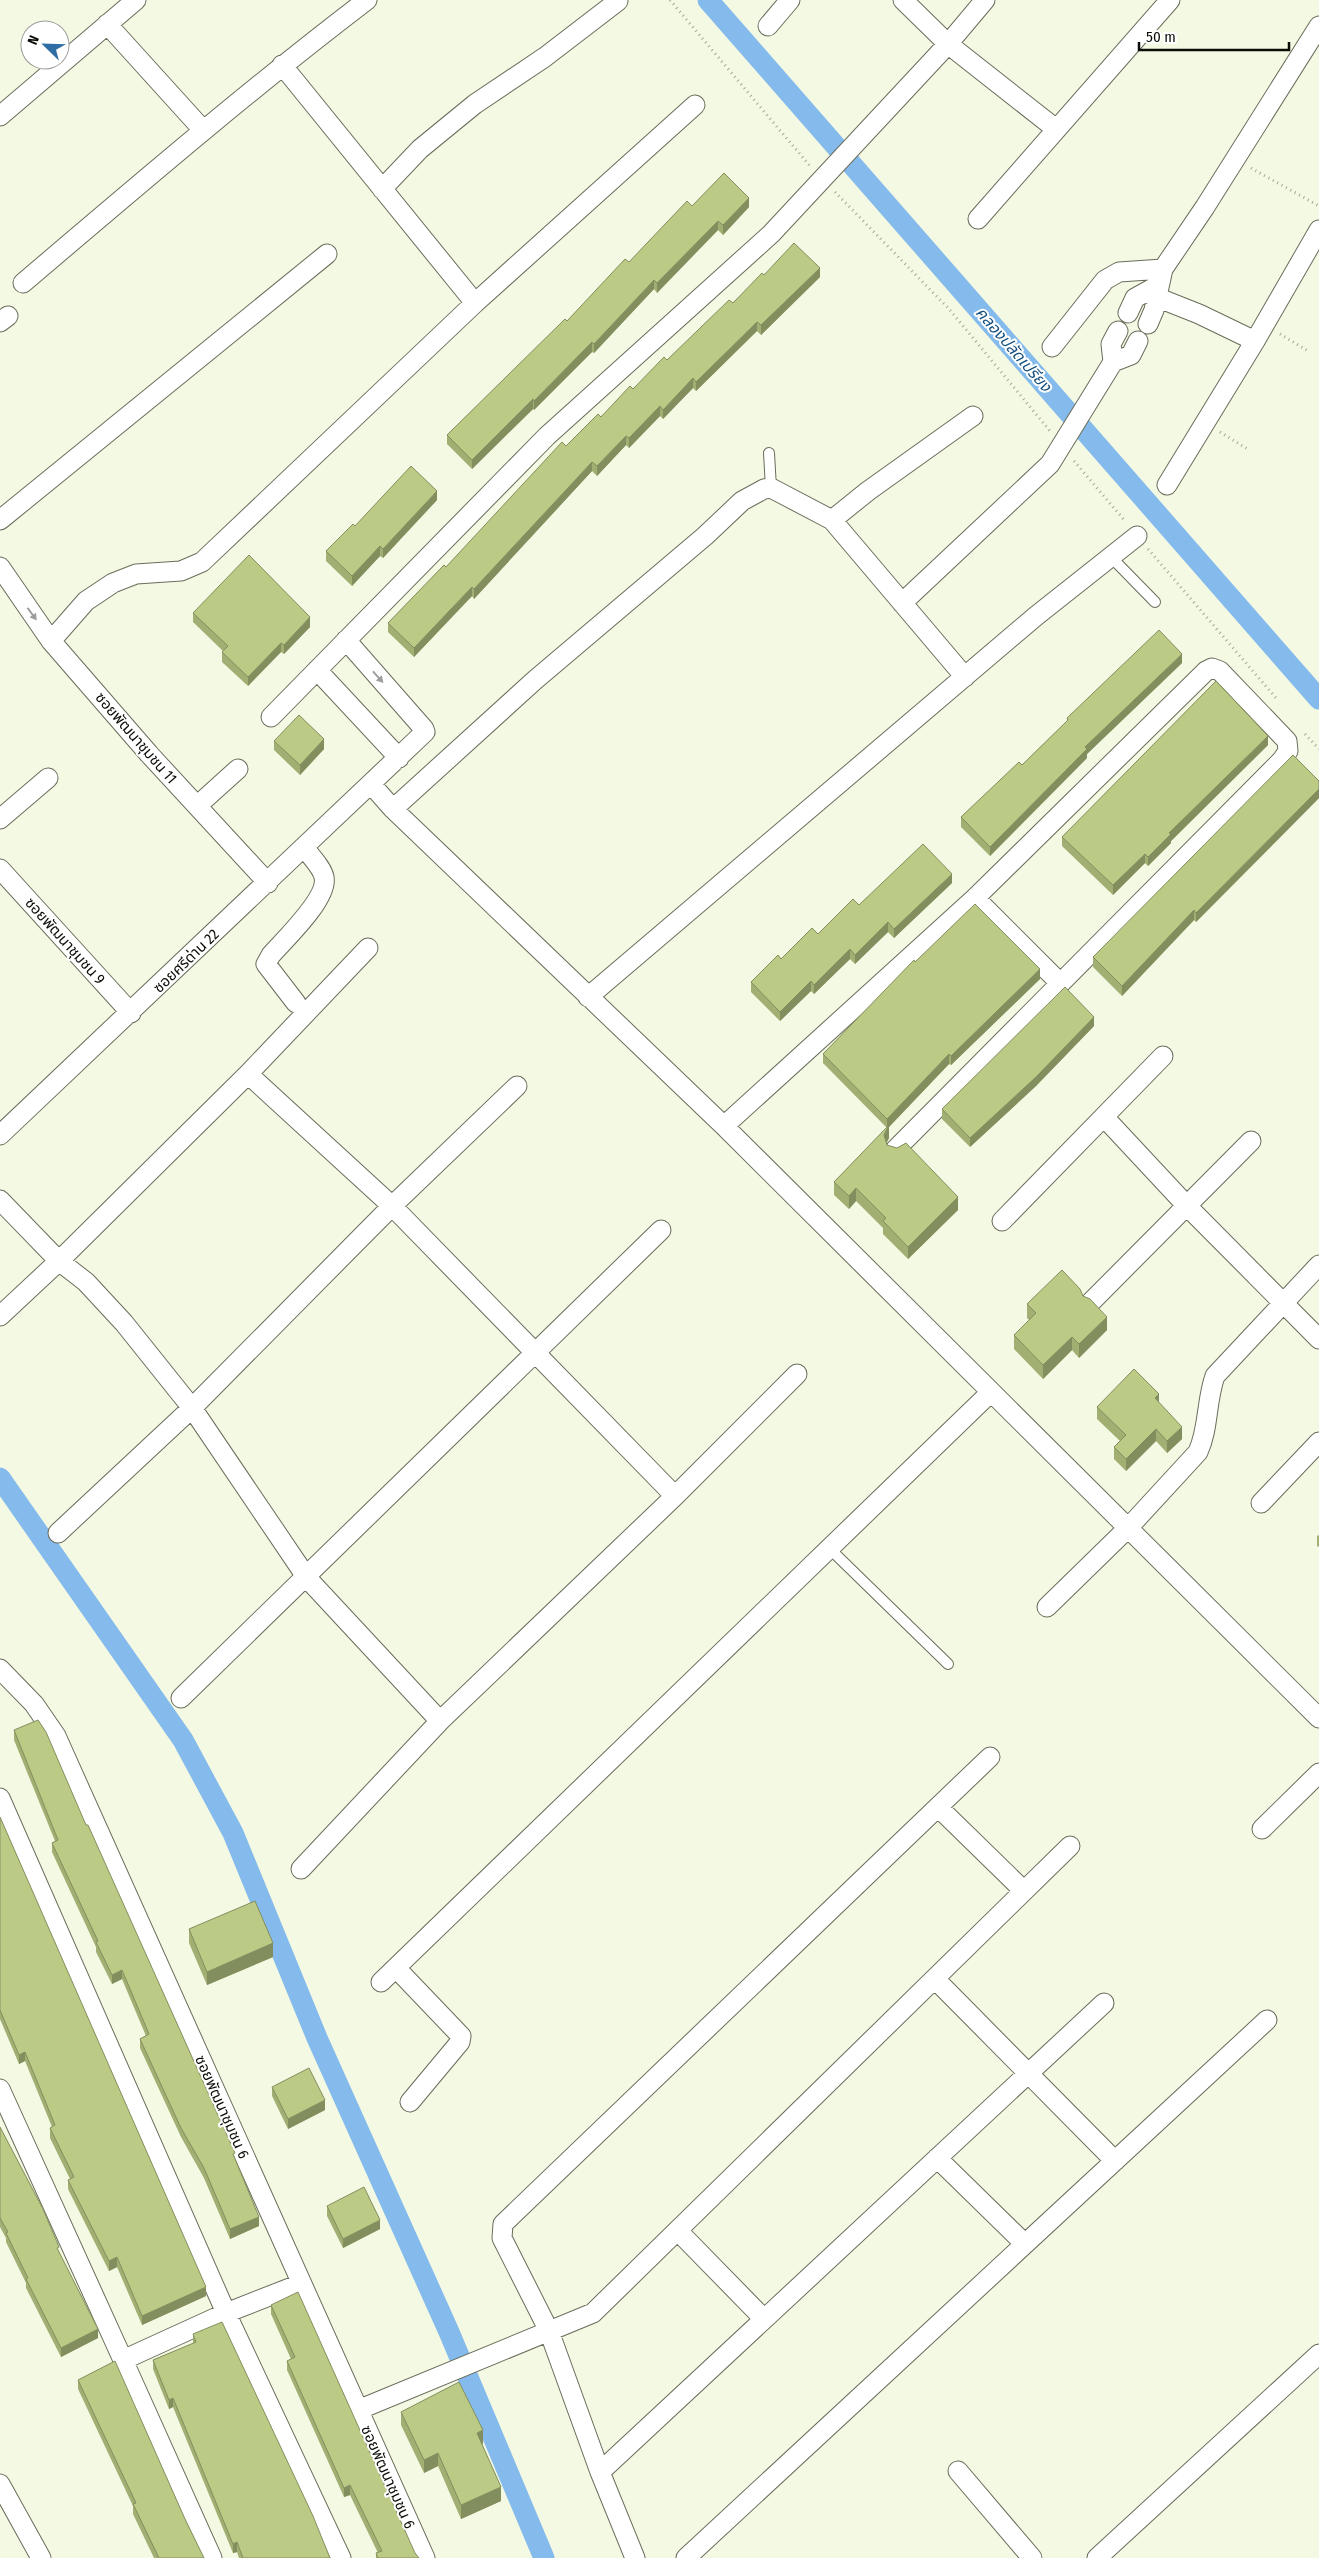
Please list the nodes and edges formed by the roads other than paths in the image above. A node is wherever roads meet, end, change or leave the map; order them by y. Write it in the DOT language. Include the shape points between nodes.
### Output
graph roads {
  1 [pos="136,0"];
  2 [pos="367,0"];
  3 [pos="790,0"];
  4 [pos="903,0"];
  5 [pos="985,0"];
  6 [pos="1170,0"];
  7 [pos="618,1"];
  8 [pos="107,24"];
  9 [pos="768,26"];
  10 [pos="1319,26"];
  11 [pos="948,44"];
  12 [pos="282,65"];
  13 [pos="695,105"];
  14 [pos="0,116"];
  15 [pos="1056,129"];
  16 [pos="203,130"];
  17 [pos="382,189"];
  18 [pos="978,219"];
  19 [pos="1319,230"];
  20 [pos="327,254"];
  21 [pos="23,283"];
  22 [pos="1156,286"];
  23 [pos="475,303"];
  24 [pos="1128,313"];
  25 [pos="1148,324"];
  26 [pos="1118,331"];
  27 [pos="1138,341"];
  28 [pos="1255,341"];
  29 [pos="1052,347"];
  30 [pos="1112,362"];
  31 [pos="973,416"];
  32 [pos="769,453"];
  33 [pos="1167,485"];
  34 [pos="771,488"];
  35 [pos="0,520"];
  36 [pos="832,520"];
  37 [pos="1137,536"];
  38 [pos="1111,557"];
  39 [pos="0,566"];
  40 [pos="6,593"];
  41 [pos="1155,602"];
  42 [pos="902,603"];
  43 [pos="51,640"];
  44 [pos="346,640"];
  45 [pos="317,670"];
  46 [pos="965,677"];
  47 [pos="271,717"];
  48 [pos="399,758"];
  49 [pos="238,769"];
  50 [pos="48,778"];
  51 [pos="371,784"];
  52 [pos="197,806"];
  53 [pos="393,809"];
  54 [pos="0,819"];
  55 [pos="305,848"];
  56 [pos="0,869"];
  57 [pos="268,883"];
  58 [pos="975,898"];
  59 [pos="368,948"];
  60 [pos="1060,984"];
  61 [pos="588,997"];
  62 [pos="296,1003"];
  63 [pos="131,1013"];
  64 [pos="1163,1056"];
  65 [pos="248,1074"];
  66 [pos="517,1086"];
  67 [pos="1104,1117"];
  68 [pos="724,1126"];
  69 [pos="0,1135"];
  70 [pos="1252,1141"];
  71 [pos="895,1150"];
  72 [pos="0,1200"];
  73 [pos="392,1206"];
  74 [pos="1188,1206"];
  75 [pos="1002,1221"];
  76 [pos="661,1230"];
  77 [pos="59,1261"];
  78 [pos="1319,1265"];
  79 [pos="1090,1302"];
  80 [pos="1282,1303"];
  81 [pos="0,1316"];
  82 [pos="1319,1339"];
  83 [pos="535,1351"];
  84 [pos="797,1374"];
  85 [pos="991,1392"];
  86 [pos="192,1408"];
  87 [pos="1319,1442"];
  88 [pos="675,1496"];
  89 [pos="1260,1504"];
  90 [pos="1129,1527"];
  91 [pos="58,1533"];
  92 [pos="829,1548"];
  93 [pos="307,1578"];
  94 [pos="1048,1606"];
  95 [pos="948,1664"];
  96 [pos="0,1669"];
  97 [pos="181,1698"];
  98 [pos="1319,1718"];
  99 [pos="440,1721"];
  100 [pos="990,1757"];
  101 [pos="1319,1773"];
  102 [pos="0,1798"];
  103 [pos="938,1807"];
  104 [pos="1262,1829"];
  105 [pos="1070,1846"];
  106 [pos="301,1869"];
  107 [pos="1024,1891"];
  108 [pos="396,1968"];
  109 [pos="935,1979"];
  110 [pos="381,1982"];
  111 [pos="1104,2002"];
  112 [pos="1267,2020"];
  113 [pos="1029,2073"];
  114 [pos="0,2089"];
  115 [pos="410,2102"];
  116 [pos="937,2158"];
  117 [pos="1115,2161"];
  118 [pos="678,2231"];
  119 [pos="1026,2244"];
  120 [pos="300,2284"];
  121 [pos="226,2313"];
  122 [pos="764,2319"];
  123 [pos="548,2331"];
  124 [pos="1319,2354"];
  125 [pos="123,2360"];
  126 [pos="358,2410"];
  127 [pos="958,2471"];
  128 [pos="600,2472"];
  129 [pos="0,2484"];
  130 [pos="41,2558"];
  131 [pos="212,2558"];
  132 [pos="341,2558"];
  133 [pos="425,2558"];
  134 [pos="635,2558"];
  135 [pos="686,2558"];
  136 [pos="1032,2558"];
  137 [pos="1097,2558"];
  1 -- 8 [label="street"];
  2 -- 12 [label="street"];
  3 -- 9 [label="street"];
  4 -- 11 [label="street"];
  5 -- 11 [label="street"];
  6 -- 15 [label="street"];
  7 -- 17 [label="street" via="545,57 475,104 420,149"];
  8 -- 14 [label="street"];
  8 -- 16 [label="street"];
  10 -- 22 [label="street"];
  11 -- 15 [label="street"];
  11 -- 44 [label="street" via="855,142 815,177 771,234 546,436"];
  12 -- 16 [label="street"];
  12 -- 17 [label="street"];
  13 -- 23 [label="street"];
  15 -- 18 [label="street"];
  16 -- 21 [label="street"];
  17 -- 23 [label="street"];
  19 -- 28 [label="street"];
  20 -- 35 [label="street"];
  22 -- 24 [label="street" via="1136,298"];
  22 -- 25 [label="street" via="1154,310"];
  22 -- 28 [label="street" via="1199,314"];
  22 -- 29 [label="street" via="1120,272 1105,280"];
  23 -- 43 [label="street" via="202,562 181,571 136,574 113,583 86,601"];
  26 -- 30 [label="street" via="1111,344"];
  27 -- 30 [label="street" via="1131,355"];
  28 -- 33 [label="street"];
  30 -- 42 [label="street" via="1050,464"];
  31 -- 36 [label="street"];
  32 -- 34 [label="lane"];
  34 -- 36 [label="street"];
  34 -- 53 [label="street" via="742,501 535,680"];
  36 -- 42 [label="street"];
  37 -- 38 [label="street"];
  38 -- 41 [label="lane"];
  38 -- 46 [label="street"];
  39 -- 40 [label="street, ซอยพัฒนาชุมชน 11"];
  40 -- 43 [label="street, ซอยพัฒนาชุมชน 11, one-way"];
  42 -- 46 [label="street"];
  43 -- 52 [label="street, ซอยพัฒนาชุมชน 11"];
  44 -- 45 [label="street"];
  44 -- 48 [label="street, ซอยศรีด่าน 22, one-way" via="424,729 425,732"];
  45 -- 47 [label="street"];
  45 -- 48 [label="street"];
  46 -- 61 [label="street"];
  48 -- 51 [label="street, ซอยศรีด่าน 22"];
  49 -- 52 [label="street"];
  50 -- 54 [label="street"];
  51 -- 53 [label="street"];
  51 -- 55 [label="street, ซอยศรีด่าน 22"];
  52 -- 57 [label="street, ซอยพัฒนาชุมชน 11"];
  53 -- 61 [label="street"];
  55 -- 57 [label="street, ซอยศรีด่าน 22"];
  55 -- 62 [label="street" via="324,876 324,888 315,905 266,964"];
  56 -- 63 [label="street, ซอยพัฒนาชุมชน 9"];
  57 -- 63 [label="street, ซอยศรีด่าน 22"];
  58 -- 60 [label="street"];
  58 -- 60 [label="street" via="1206,671 1212,668 1220,671 1286,741 1288,750 1282,760"];
  58 -- 68 [label="street"];
  59 -- 65 [label="street"];
  60 -- 71 [label="street"];
  61 -- 68 [label="street"];
  63 -- 69 [label="street, ซอยศรีด่าน 22"];
  64 -- 67 [label="street"];
  65 -- 73 [label="street"];
  65 -- 77 [label="street"];
  66 -- 73 [label="street"];
  67 -- 74 [label="street"];
  67 -- 75 [label="street"];
  68 -- 85 [label="street"];
  70 -- 74 [label="street"];
  72 -- 77 [label="street"];
  73 -- 83 [label="street"];
  73 -- 86 [label="street"];
  74 -- 79 [label="street"];
  74 -- 80 [label="street"];
  76 -- 83 [label="street"];
  77 -- 81 [label="street"];
  77 -- 86 [label="street" via="86,1282 124,1323"];
  78 -- 80 [label="street"];
  80 -- 82 [label="street"];
  80 -- 90 [label="street" via="1214,1376 1209,1391 1204,1439 1198,1452"];
  83 -- 88 [label="street"];
  83 -- 93 [label="street"];
  84 -- 88 [label="street"];
  85 -- 90 [label="street"];
  85 -- 92 [label="street"];
  86 -- 91 [label="street"];
  86 -- 93 [label="street"];
  87 -- 89 [label="street"];
  88 -- 99 [label="street"];
  90 -- 94 [label="street"];
  90 -- 98 [label="street"];
  92 -- 95 [label="lane"];
  92 -- 108 [label="street"];
  93 -- 97 [label="street"];
  93 -- 99 [label="street"];
  96 -- 120 [label="street, ซอยพัฒนาชุมชน 6" via="34,1704 56,1736"];
  99 -- 106 [label="street"];
  100 -- 103 [label="street"];
  101 -- 104 [label="street"];
  102 -- 121 [label="street"];
  103 -- 107 [label="street"];
  103 -- 123 [label="street" via="503,2224 502,2238"];
  105 -- 107 [label="street"];
  107 -- 109 [label="street"];
  108 -- 110 [label="street"];
  108 -- 115 [label="street" via="461,2036 460,2042"];
  109 -- 113 [label="street"];
  109 -- 118 [label="street"];
  111 -- 113 [label="street"];
  112 -- 117 [label="street"];
  113 -- 116 [label="street"];
  113 -- 117 [label="street"];
  114 -- 125 [label="street"];
  116 -- 119 [label="street"];
  116 -- 122 [label="street"];
  117 -- 119 [label="street"];
  118 -- 122 [label="street"];
  118 -- 123 [label="street" via="593,2313"];
  119 -- 135 [label="street"];
  120 -- 121 [label="street"];
  120 -- 126 [label="street, ซอยพัฒนาชุมชน 6"];
  121 -- 125 [label="street"];
  121 -- 132 [label="street"];
  122 -- 128 [label="street"];
  123 -- 126 [label="street"];
  123 -- 128 [label="street"];
  124 -- 137 [label="street"];
  125 -- 131 [label="street"];
  126 -- 133 [label="street, ซอยพัฒนาชุมชน 6"];
  127 -- 136 [label="street"];
  128 -- 134 [label="street"];
  129 -- 130 [label="street"];
}
